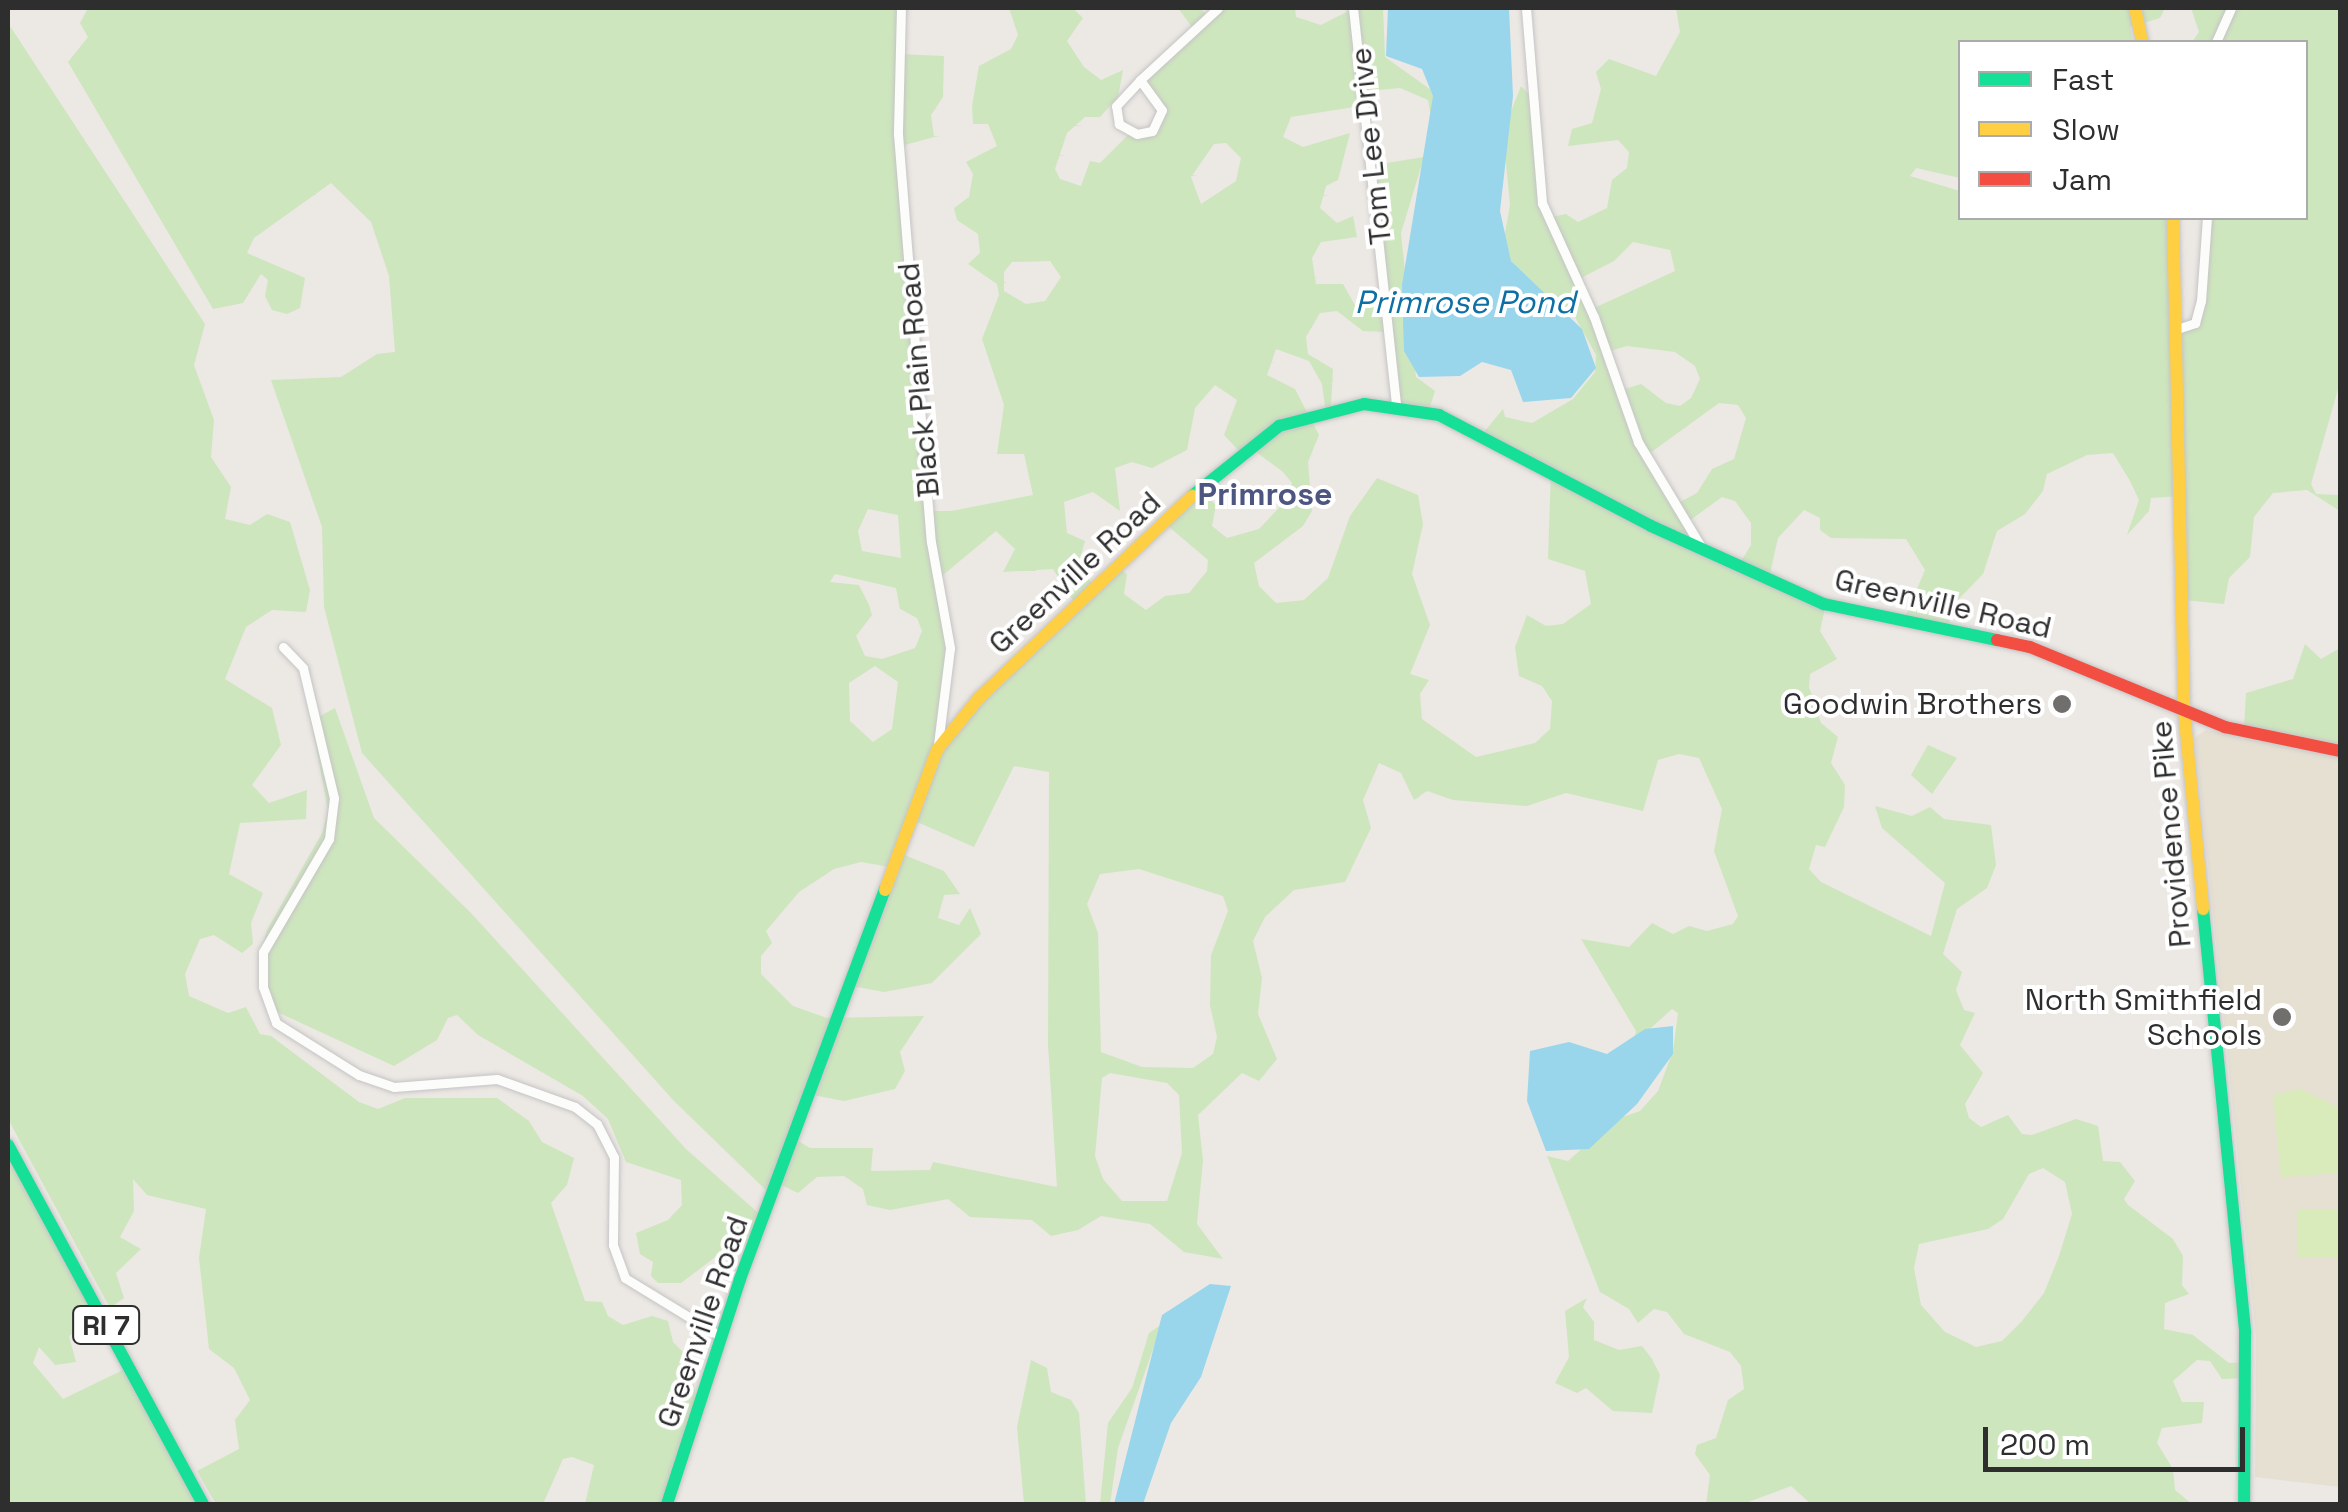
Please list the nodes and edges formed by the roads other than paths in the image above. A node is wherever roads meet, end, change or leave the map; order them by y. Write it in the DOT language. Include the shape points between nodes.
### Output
graph roads {
  1 [pos="900,8"];
  2 [pos="1218,8"];
  3 [pos="1353,8"];
  4 [pos="1526,8"];
  5 [pos="2135,8"];
  6 [pos="2231,8"];
  7 [pos="2142,40"];
  8 [pos="2217,40"];
  9 [pos="1140,80"];
  10 [pos="2173,220"];
  11 [pos="2207,220"];
  12 [pos="2180,328"];
  13 [pos="1396,406"];
  14 [pos="1703,551"];
  15 [pos="283,647"];
  16 [pos="2184,710"];
  17 [pos="938,750"];
  18 [pos="2340,751"];
  19 [pos="8,1145"];
  20 [pos="720,1336"];
  21 [pos="203,1504"];
  22 [pos="667,1504"];
  23 [pos="2244,1504"];
  1 -- 17 [label="street, Black Plain Road" via="898,134 931,542 950,648"];
  2 -- 9 [label="street"];
  3 -- 13 [label="street, Tom Lee Drive"];
  4 -- 14 [label="street" via="1542,202 1594,316 1638,442"];
  5 -- 7 [label="main road"];
  6 -- 8 [label="street"];
  9 -- 9 [label="street" via="1116,106 1118,124 1144,134 1158,124 1162,110"];
  10 -- 12 [label="main road, Providence Pike"];
  11 -- 12 [label="street" via="2201,301 2195,323"];
  12 -- 16 [label="main road, Providence Pike"];
  13 -- 14 [label="main road, Greenville Road" via="1470,426"];
  13 -- 17 [label="main road, Greenville Road" via="1329,408 1254,440 979,698"];
  14 -- 16 [label="main road, Greenville Road" via="1824,604 2070,659"];
  15 -- 20 [label="street" via="303,668 334,798 329,839 263,952 262,987 276,1023 359,1075 394,1087 496,1079 575,1107 597,1124 614,1157 613,1245 625,1278"];
  16 -- 18 [label="main road, Greenville Road" via="2268,739"];
  16 -- 23 [label="main road, Providence Pike" via="2244,1316"];
  17 -- 20 [label="main road, Greenville Road"];
  19 -- 21 [label="main road, RI 7"];
  20 -- 22 [label="main road, Greenville Road"];
}
